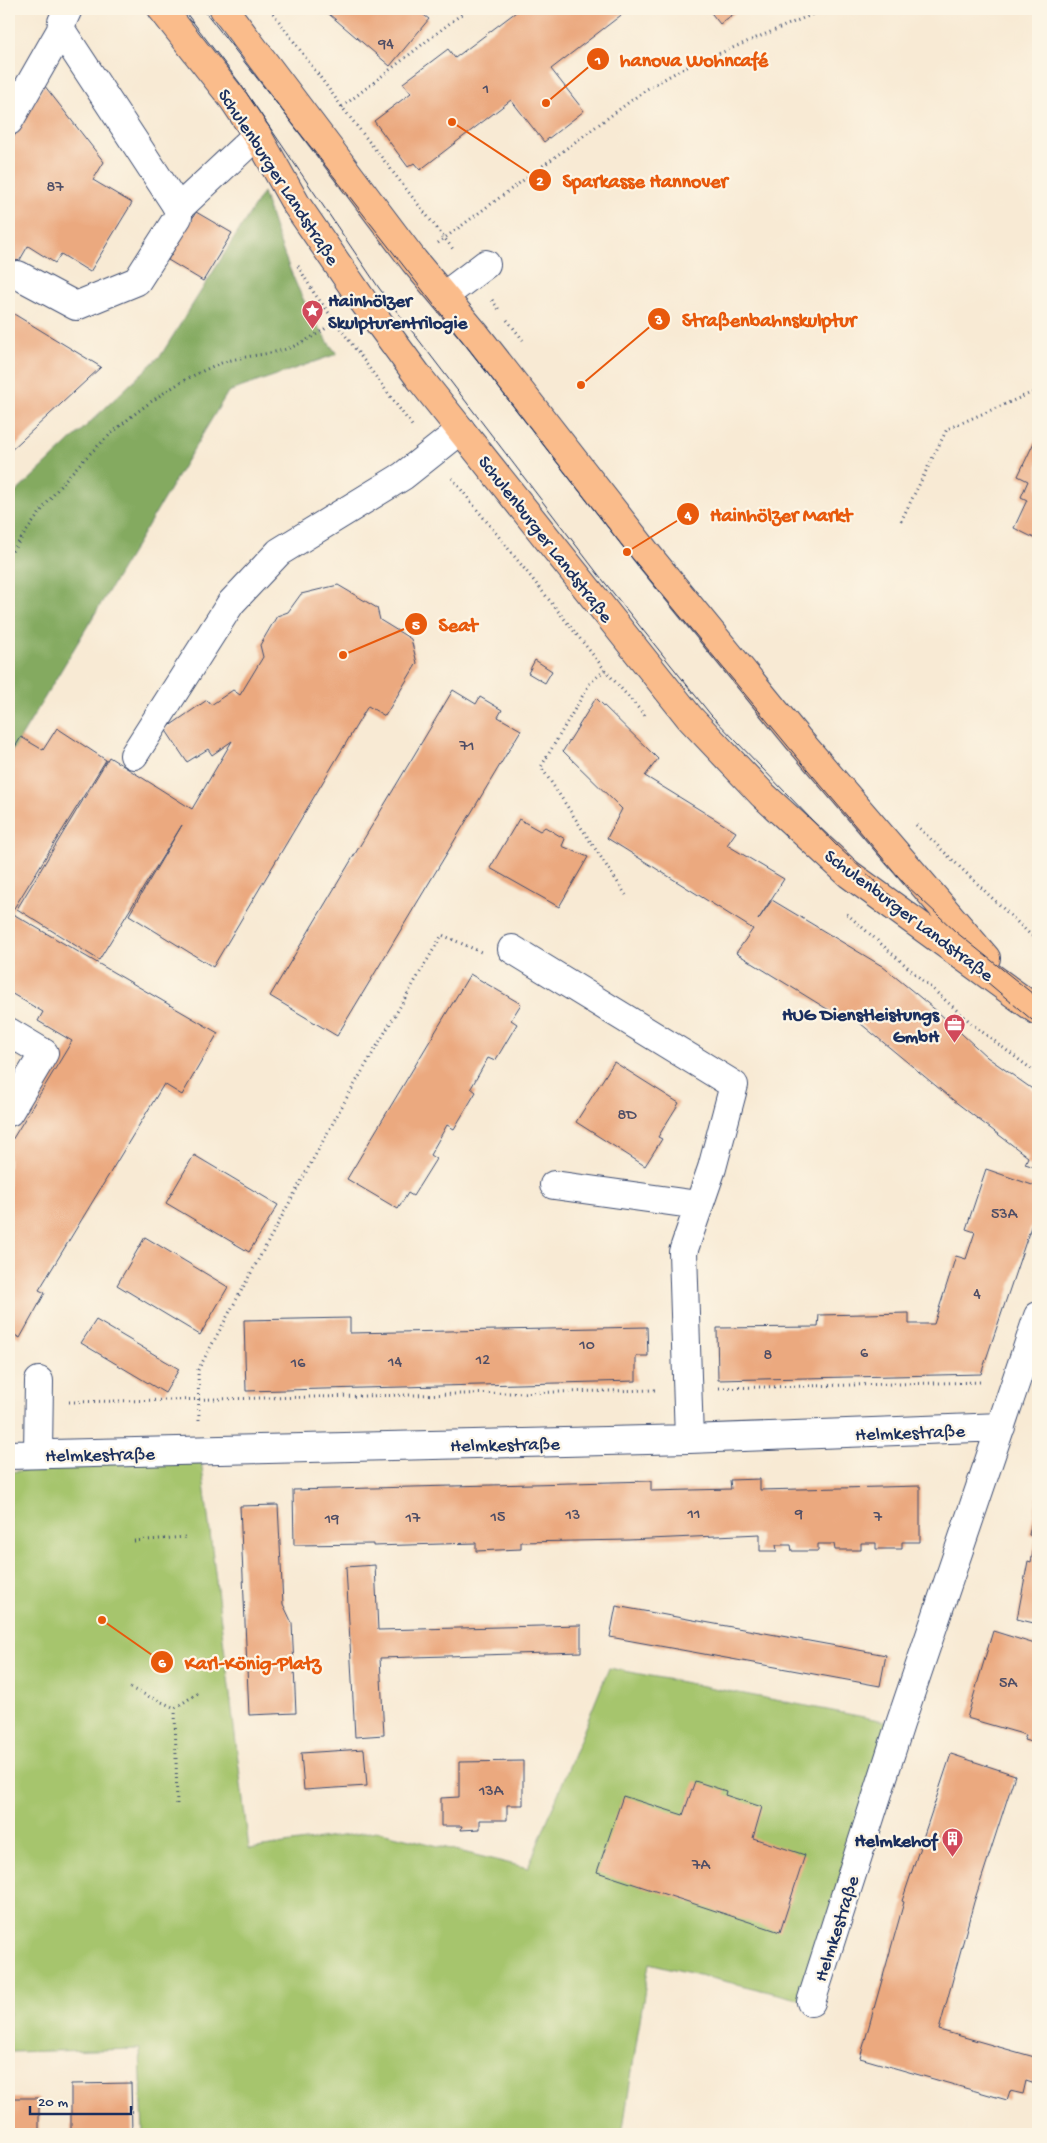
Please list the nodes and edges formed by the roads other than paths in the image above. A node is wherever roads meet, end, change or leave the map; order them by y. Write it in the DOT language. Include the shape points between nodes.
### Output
graph roads {
  1 [pos="162,9"];
  2 [pos="224,9"];
  3 [pos="65,20"];
  4 [pos="9,121"];
  5 [pos="257,135"];
  6 [pos="178,209"];
  7 [pos="479,269"];
  8 [pos="18,275"];
  9 [pos="444,296"];
  10 [pos="461,430"];
  11 [pos="134,755"];
  12 [pos="512,949"];
  13 [pos="1014,992"];
  14 [pos="1038,1010"];
  15 [pos="9,1032"];
  16 [pos="9,1112"];
  17 [pos="554,1185"];
  18 [pos="698,1205"];
  19 [pos="1038,1316"];
  20 [pos="38,1392"];
  21 [pos="1001,1427"];
  22 [pos="689,1439"];
  23 [pos="38,1454"];
  24 [pos="9,1455"];
  25 [pos="811,2002"];
  1 -- 5 [label="main road, Schulenburger Landstraße" via="233,99"];
  2 -- 9 [label="main road, Schulenburger Landstraße" via="414,261"];
  3 -- 4 [label="street"];
  3 -- 6 [label="street"];
  5 -- 6 [label="street"];
  5 -- 10 [label="main road, Schulenburger Landstraße" via="296,204 363,301"];
  6 -- 8 [label="street" via="176,222 137,281 76,306"];
  7 -- 9 [label="street"];
  9 -- 13 [label="main road, Schulenburger Landstraße" via="714,637"];
  10 -- 11 [label="street" via="403,476 279,552 231,603"];
  10 -- 13 [label="main road, Schulenburger Landstraße" via="690,718 764,795 850,874"];
  12 -- 18 [label="street" via="734,1085 712,1168"];
  13 -- 14 [label="main road, Schulenburger Landstraße"];
  15 -- 16 [label="street" via="44,1053"];
  17 -- 18 [label="street"];
  18 -- 22 [label="street" via="683,1252"];
  19 -- 21 [label="street, Helmkestraße"];
  20 -- 23 [label="street"];
  21 -- 22 [label="street, Helmkestraße"];
  21 -- 25 [label="street, Helmkestraße" via="900,1724"];
  22 -- 23 [label="street, Helmkestraße"];
  23 -- 24 [label="street, Helmkestraße"];
}
